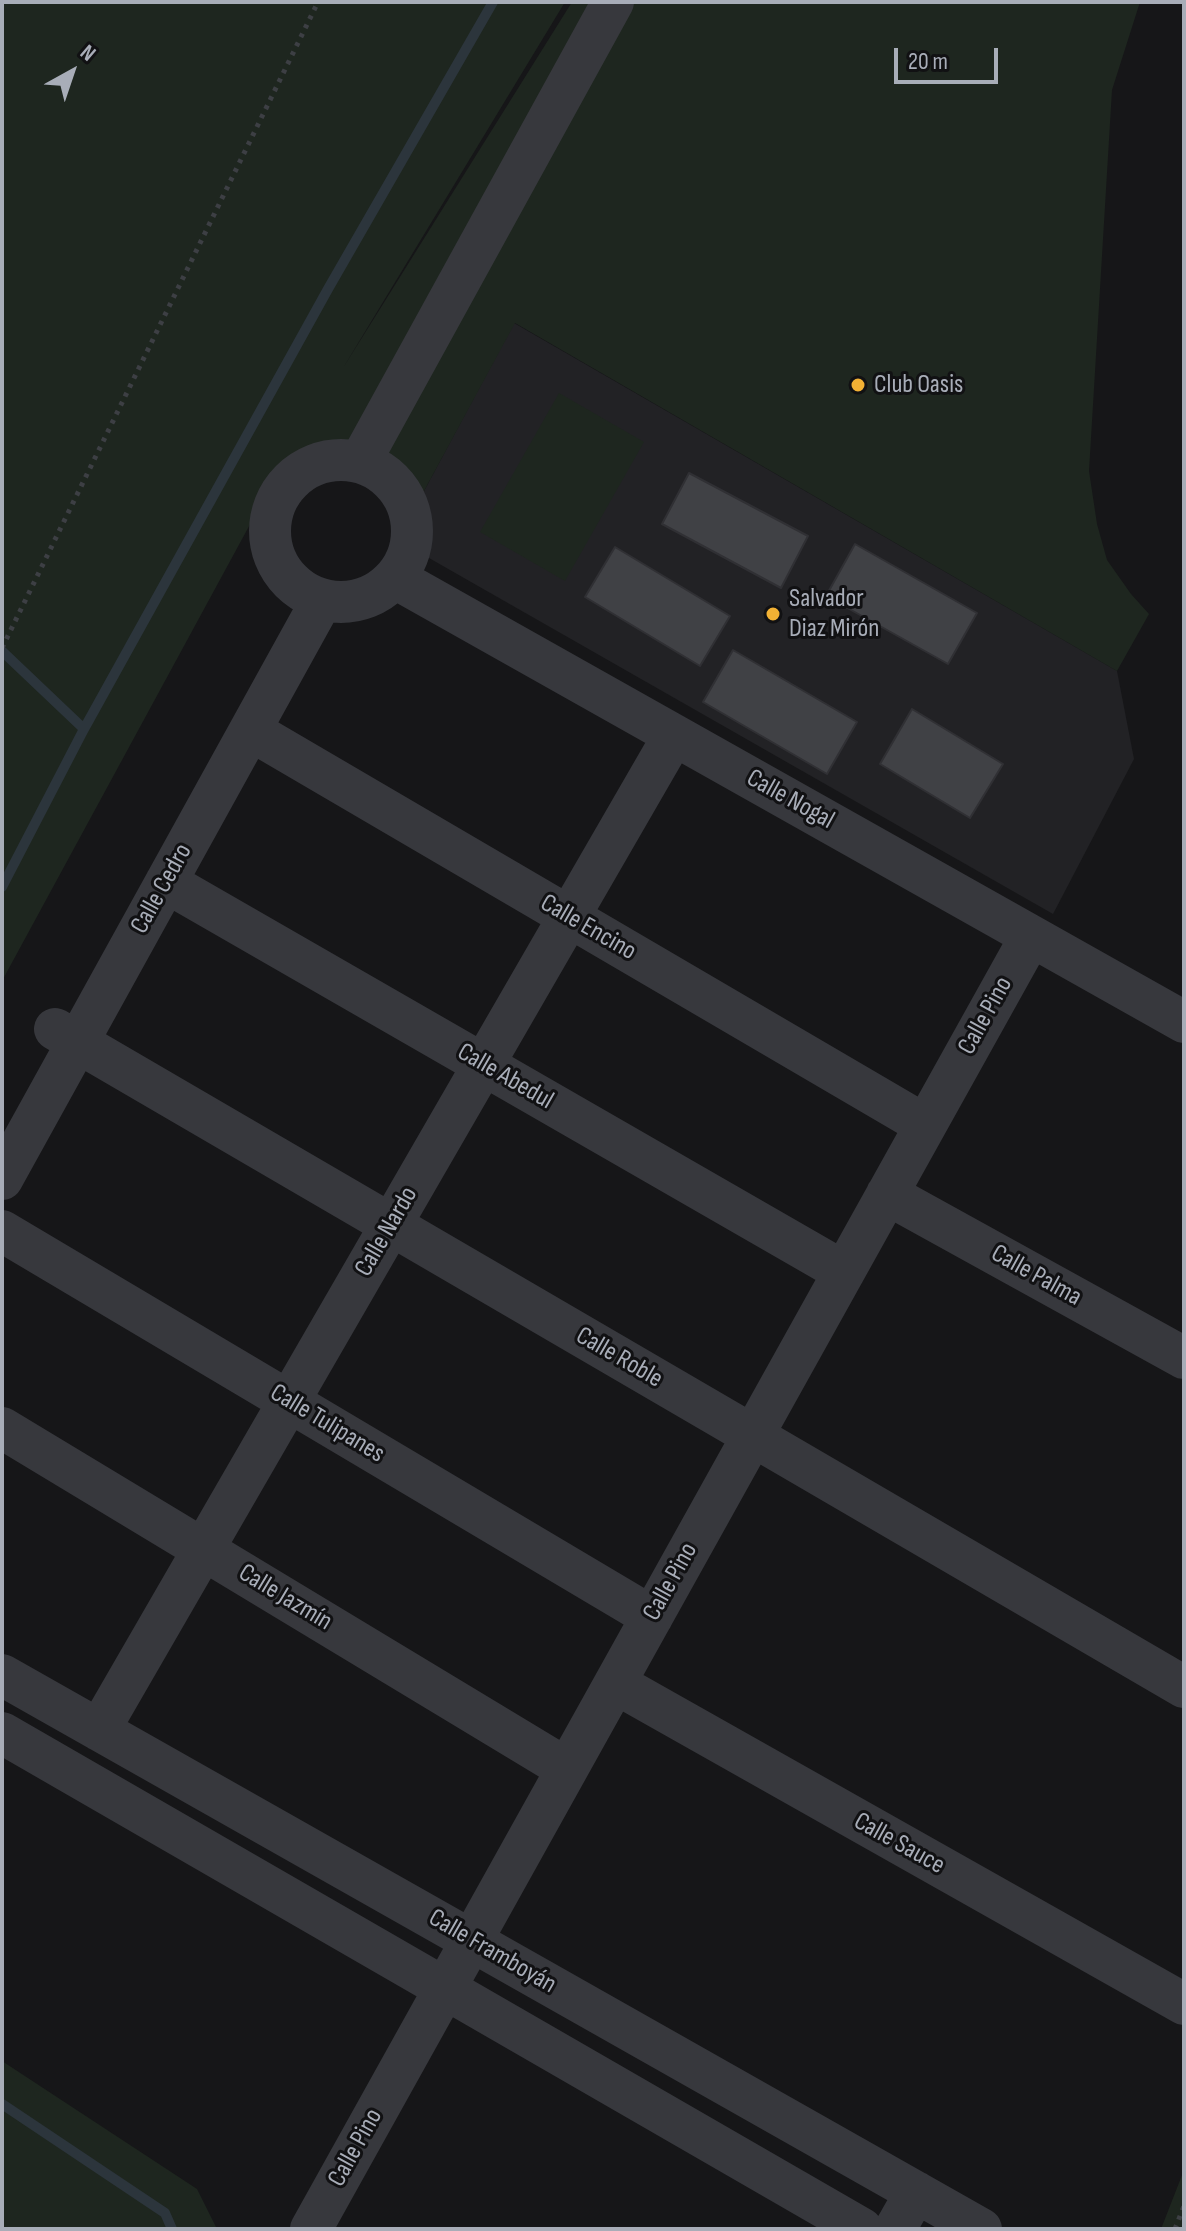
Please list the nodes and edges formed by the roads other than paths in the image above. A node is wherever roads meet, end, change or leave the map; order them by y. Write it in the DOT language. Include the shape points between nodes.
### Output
graph roads {
  1 [pos="613,2"];
  2 [pos="360,462"];
  3 [pos="395,578"];
  4 [pos="311,595"];
  5 [pos="250,730"];
  6 [pos="674,735"];
  7 [pos="166,882"];
  8 [pos="569,917"];
  9 [pos="1031,936"];
  10 [pos="1184,1022"];
  11 [pos="66,1036"];
  12 [pos="484,1064"];
  13 [pos="2,1123"];
  14 [pos="925,1125"];
  15 [pos="2,1179"];
  16 [pos="887,1194"];
  17 [pos="391,1225"];
  18 [pos="2,1231"];
  19 [pos="844,1272"];
  20 [pos="1184,1358"];
  21 [pos="289,1401"];
  22 [pos="2,1428"];
  23 [pos="753,1436"];
  24 [pos="203,1549"];
  25 [pos="652,1617"];
  26 [pos="2,1675"];
  27 [pos="615,1683"];
  28 [pos="1184,1687"];
  29 [pos="99,1730"];
  30 [pos="2,1733"];
  31 [pos="567,1769"];
  32 [pos="472,1940"];
  33 [pos="445,1988"];
  34 [pos="1184,2004"];
  35 [pos="916,2192"];
  36 [pos="311,2229"];
  37 [pos="862,2229"];
  38 [pos="895,2229"];
  39 [pos="981,2229"];
  1 -- 2 [label="street"];
  2 -- 3 [label="street" via="387,476 408,507 411,544"];
  2 -- 4 [label="street" via="316,463 287,483 275,501 272,552 286,578"];
  3 -- 4 [label="street" via="365,599 347,602"];
  3 -- 6 [label="street, Calle Nogal"];
  4 -- 5 [label="street, Calle Cedro"];
  4 -- 11 [label="street, Calle Cedro"];
  5 -- 7 [label="street, Calle Cedro"];
  5 -- 8 [label="street, Calle Encino"];
  6 -- 8 [label="street, Calle Nardo"];
  6 -- 9 [label="street, Calle Nogal"];
  7 -- 11 [label="street, Calle Cedro"];
  7 -- 12 [label="street, Calle Abedul"];
  8 -- 12 [label="street, Calle Nardo"];
  8 -- 14 [label="street, Calle Encino"];
  9 -- 10 [label="street, Calle Nogal"];
  9 -- 14 [label="street, Calle Pino"];
  11 -- 13 [label="street, Calle Cedro"];
  11 -- 15 [label="street, Calle Cedro"];
  11 -- 17 [label="street, Calle Roble"];
  12 -- 17 [label="street, Calle Nardo"];
  12 -- 19 [label="street, Calle Abedul"];
  14 -- 16 [label="street, Calle Pino"];
  16 -- 19 [label="street, Calle Pino"];
  16 -- 20 [label="street, Calle Palma"];
  17 -- 21 [label="street, Calle Nardo"];
  17 -- 23 [label="street, Calle Roble"];
  18 -- 21 [label="street, Calle Tulipanes"];
  19 -- 23 [label="street, Calle Pino"];
  21 -- 24 [label="street, Calle Nardo"];
  21 -- 25 [label="street, Calle Tulipanes"];
  22 -- 24 [label="street, Calle Jazmín"];
  23 -- 25 [label="street, Calle Pino"];
  23 -- 28 [label="street, Calle Roble"];
  24 -- 29 [label="street, Calle Nardo"];
  24 -- 31 [label="street, Calle Jazmín"];
  25 -- 27 [label="street, Calle Pino"];
  26 -- 29 [label="street, Calle Framboyán"];
  27 -- 31 [label="street, Calle Pino"];
  27 -- 34 [label="street, Calle Sauce"];
  29 -- 32 [label="street, Calle Framboyán"];
  30 -- 33 [label="street"];
  31 -- 32 [label="street, Calle Pino"];
  32 -- 33 [label="street, Calle Pino"];
  32 -- 35 [label="street, Calle Framboyán"];
  33 -- 36 [label="street, Calle Pino"];
  33 -- 37 [label="street"];
  35 -- 38 [label="street"];
  35 -- 39 [label="street, Calle Framboyán"];
}
